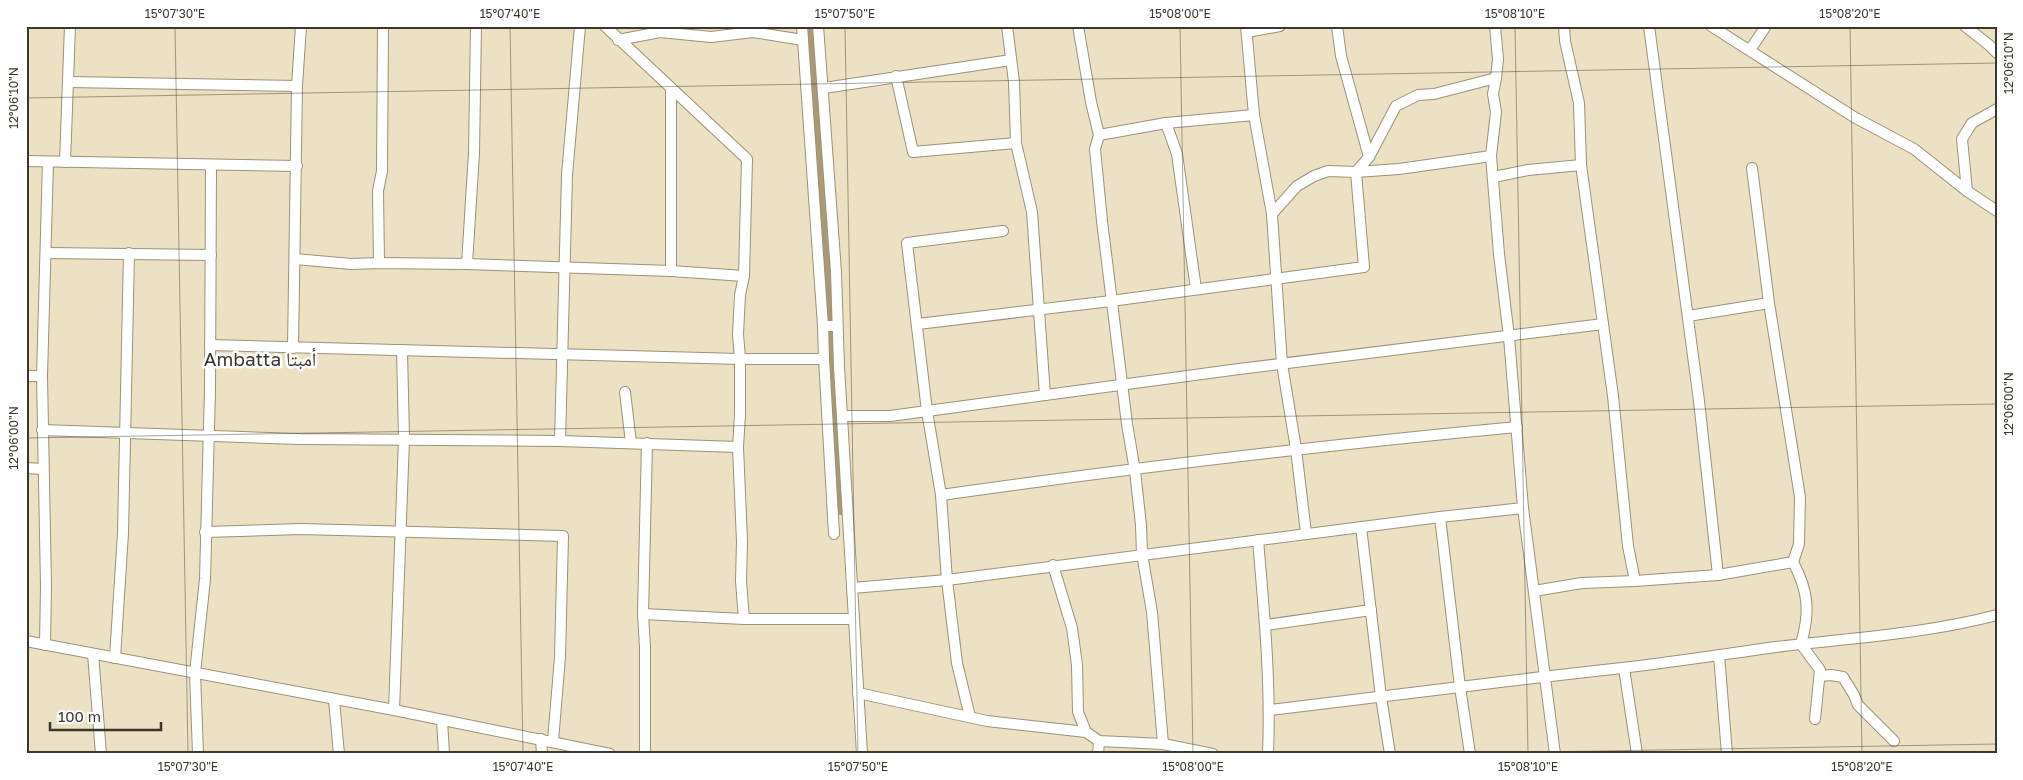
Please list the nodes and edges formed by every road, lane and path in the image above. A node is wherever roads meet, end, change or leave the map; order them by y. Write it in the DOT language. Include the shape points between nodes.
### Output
graph roads {
  1 [pos="70,26"];
  2 [pos="301,26"];
  3 [pos="383,26"];
  4 [pos="476,26"];
  5 [pos="580,26"];
  6 [pos="605,26"];
  7 [pos="802,26"];
  8 [pos="818,26"];
  9 [pos="1008,26"];
  10 [pos="1078,26"];
  11 [pos="1280,26"];
  12 [pos="1337,26"];
  13 [pos="1495,26"];
  14 [pos="1564,26"];
  15 [pos="1649,26"];
  16 [pos="1711,26"];
  17 [pos="1766,26"];
  18 [pos="1965,26"];
  19 [pos="752,29"];
  20 [pos="1247,29"];
  21 [pos="618,40"];
  22 [pos="803,40"];
  23 [pos="1750,50"];
  24 [pos="1997,53"];
  25 [pos="1011,60"];
  26 [pos="896,76"];
  27 [pos="1496,78"];
  28 [pos="69,82"];
  29 [pos="297,86"];
  30 [pos="671,88"];
  31 [pos="824,88"];
  32 [pos="1997,109"];
  33 [pos="1254,115"];
  34 [pos="1166,123"];
  35 [pos="1099,135"];
  36 [pos="1016,143"];
  37 [pos="1492,156"];
  38 [pos="1370,157"];
  39 [pos="26,161"];
  40 [pos="48,162"];
  41 [pos="65,162"];
  42 [pos="1581,165"];
  43 [pos="211,166"];
  44 [pos="296,166"];
  45 [pos="1752,168"];
  46 [pos="1356,172"];
  47 [pos="1494,177"];
  48 [pos="1967,191"];
  49 [pos="1997,211"];
  50 [pos="1272,214"];
  51 [pos="1003,231"];
  52 [pos="46,253"];
  53 [pos="129,253"];
  54 [pos="211,255"];
  55 [pos="295,259"];
  56 [pos="380,263"];
  57 [pos="467,264"];
  58 [pos="564,267"];
  59 [pos="671,270"];
  60 [pos="744,276"];
  61 [pos="1277,278"];
  62 [pos="1196,289"];
  63 [pos="1111,301"];
  64 [pos="1770,302"];
  65 [pos="1038,309"];
  66 [pos="1688,316"];
  67 [pos="918,324"];
  68 [pos="1604,324"];
  69 [pos="823,326"];
  70 [pos="837,326"];
  71 [pos="1509,337"];
  72 [pos="210,345"];
  73 [pos="293,348"];
  74 [pos="402,350"];
  75 [pos="562,353"];
  76 [pos="740,359"];
  77 [pos="824,359"];
  78 [pos="1282,364"];
  79 [pos="26,376"];
  80 [pos="42,376"];
  81 [pos="1122,385"];
  82 [pos="625,392"];
  83 [pos="1045,395"];
  84 [pos="927,411"];
  85 [pos="842,416"];
  86 [pos="1517,426"];
  87 [pos="42,430"];
  88 [pos="126,432"];
  89 [pos="209,435"];
  90 [pos="404,440"];
  91 [pos="560,441"];
  92 [pos="631,443"];
  93 [pos="647,443"];
  94 [pos="738,447"];
  95 [pos="1296,449"];
  96 [pos="26,468"];
  97 [pos="43,469"];
  98 [pos="1135,471"];
  99 [pos="941,495"];
  100 [pos="1523,508"];
  101 [pos="1440,517"];
  102 [pos="1361,526"];
  103 [pos="205,532"];
  104 [pos="400,533"];
  105 [pos="1306,533"];
  106 [pos="834,534"];
  107 [pos="1258,540"];
  108 [pos="1142,554"];
  109 [pos="1793,562"];
  110 [pos="1053,565"];
  111 [pos="1718,575"];
  112 [pos="947,580"];
  113 [pos="1635,581"];
  114 [pos="852,588"];
  115 [pos="1534,591"];
  116 [pos="1371,610"];
  117 [pos="643,614"];
  118 [pos="1997,615"];
  119 [pos="744,619"];
  120 [pos="853,619"];
  121 [pos="1266,625"];
  122 [pos="26,641"];
  123 [pos="1801,644"];
  124 [pos="45,645"];
  125 [pos="93,654"];
  126 [pos="1719,655"];
  127 [pos="115,658"];
  128 [pos="1624,668"];
  129 [pos="195,673"];
  130 [pos="1546,676"];
  131 [pos="1820,676"];
  132 [pos="1460,687"];
  133 [pos="858,693"];
  134 [pos="1381,697"];
  135 [pos="334,700"];
  136 [pos="394,710"];
  137 [pos="1270,710"];
  138 [pos="970,717"];
  139 [pos="1815,719"];
  140 [pos="442,720"];
  141 [pos="1086,732"];
  142 [pos="541,739"];
  143 [pos="553,741"];
  144 [pos="1099,741"];
  145 [pos="1894,741"];
  146 [pos="1163,744"];
  147 [pos="101,754"];
  148 [pos="198,754"];
  149 [pos="339,754"];
  150 [pos="444,754"];
  151 [pos="542,754"];
  152 [pos="610,754"];
  153 [pos="645,754"];
  154 [pos="862,754"];
  155 [pos="1098,754"];
  156 [pos="1213,754"];
  157 [pos="1268,754"];
  158 [pos="1390,754"];
  159 [pos="1470,754"];
  160 [pos="1555,754"];
  161 [pos="1638,754"];
  162 [pos="1727,754"];
  1 -- 28 [label="street"];
  2 -- 29 [label="street"];
  3 -- 56 [label="street" via="382,171 378,191"];
  4 -- 57 [label="street" via="474,153"];
  5 -- 58 [label="street"];
  6 -- 21 [label="street"];
  7 -- 22 [label="street"];
  8 -- 31 [label="street"];
  9 -- 25 [label="street"];
  10 -- 35 [label="street"];
  11 -- 20 [label="street"];
  12 -- 38 [label="street" via="1341,56"];
  13 -- 27 [label="street"];
  14 -- 42 [label="street" via="1580,103"];
  15 -- 66 [label="street"];
  16 -- 23 [label="street"];
  17 -- 23 [label="street"];
  18 -- 24 [label="street"];
  19 -- 21 [label="street" via="710,37 660,32"];
  19 -- 22 [label="street"];
  20 -- 33 [label="street"];
  21 -- 30 [label="street"];
  22 -- 69 [label="street"];
  23 -- 48 [label="street" via="1854,117 1914,150"];
  25 -- 26 [label="street"];
  25 -- 36 [label="street"];
  26 -- 31 [label="street"];
  26 -- 36 [label="street" via="913,152"];
  27 -- 37 [label="street"];
  27 -- 38 [label="street" via="1418,95 1396,106"];
  28 -- 29 [label="street"];
  28 -- 41 [label="street"];
  29 -- 44 [label="street"];
  30 -- 59 [label="street"];
  30 -- 60 [label="street" via="747,159"];
  31 -- 70 [label="street"];
  32 -- 48 [label="street" via="1972,123 1962,139"];
  33 -- 34 [label="street"];
  33 -- 50 [label="street"];
  34 -- 35 [label="street"];
  34 -- 62 [label="street" via="1177,154"];
  35 -- 63 [label="street" via="1095,149"];
  36 -- 65 [label="street" via="1032,212"];
  37 -- 46 [label="street"];
  37 -- 47 [label="street"];
  38 -- 46 [label="street"];
  39 -- 40 [label="street"];
  40 -- 41 [label="street"];
  40 -- 52 [label="street"];
  41 -- 43 [label="street"];
  42 -- 47 [label="street"];
  42 -- 68 [label="street"];
  43 -- 44 [label="street"];
  43 -- 54 [label="street"];
  44 -- 55 [label="street"];
  45 -- 64 [label="street"];
  46 -- 50 [label="street" via="1328,171 1314,176 1297,186"];
  46 -- 61 [label="street" via="1364,267"];
  47 -- 71 [label="street"];
  48 -- 49 [label="street"];
  50 -- 61 [label="street"];
  51 -- 67 [label="street" via="907,243"];
  52 -- 53 [label="street"];
  52 -- 80 [label="street"];
  53 -- 54 [label="street"];
  53 -- 88 [label="street"];
  54 -- 72 [label="street"];
  55 -- 56 [label="street"];
  55 -- 73 [label="street"];
  56 -- 57 [label="street"];
  57 -- 58 [label="street"];
  58 -- 59 [label="street"];
  58 -- 75 [label="street"];
  59 -- 60 [label="street"];
  60 -- 76 [label="street" via="738,334"];
  61 -- 62 [label="street"];
  61 -- 78 [label="street"];
  62 -- 63 [label="street"];
  63 -- 65 [label="street"];
  63 -- 81 [label="street"];
  64 -- 66 [label="street"];
  64 -- 109 [label="street" via="1800,497 1800,544"];
  65 -- 67 [label="street"];
  65 -- 83 [label="street"];
  66 -- 111 [label="street"];
  67 -- 84 [label="street"];
  68 -- 71 [label="street"];
  68 -- 113 [label="street" via="1623,504"];
  69 -- 70 [label="street"];
  69 -- 77 [label="street"];
  70 -- 85 [label="street"];
  71 -- 78 [label="street"];
  71 -- 86 [label="street"];
  72 -- 73 [label="street"];
  72 -- 89 [label="street"];
  73 -- 74 [label="street"];
  74 -- 75 [label="street"];
  74 -- 90 [label="street"];
  75 -- 76 [label="street"];
  75 -- 91 [label="street"];
  76 -- 77 [label="street"];
  76 -- 94 [label="street"];
  77 -- 106 [label="street"];
  78 -- 81 [label="street"];
  78 -- 95 [label="street"];
  79 -- 80 [label="street"];
  80 -- 87 [label="street"];
  81 -- 83 [label="street"];
  81 -- 98 [label="street"];
  82 -- 92 [label="street"];
  83 -- 84 [label="street"];
  84 -- 85 [label="street" via="890,416"];
  84 -- 99 [label="street"];
  85 -- 114 [label="street"];
  86 -- 95 [label="street"];
  86 -- 100 [label="street"];
  87 -- 88 [label="street"];
  87 -- 97 [label="street"];
  88 -- 89 [label="street"];
  88 -- 127 [label="street"];
  89 -- 90 [label="street"];
  89 -- 103 [label="street"];
  90 -- 91 [label="street"];
  90 -- 104 [label="street"];
  91 -- 92 [label="street"];
  92 -- 93 [label="street"];
  93 -- 94 [label="street"];
  93 -- 117 [label="street"];
  94 -- 119 [label="street" via="742,541 740,581"];
  95 -- 98 [label="street"];
  95 -- 105 [label="street"];
  96 -- 97 [label="street"];
  97 -- 124 [label="street"];
  98 -- 99 [label="street" via="1096,473"];
  98 -- 108 [label="street"];
  99 -- 112 [label="street"];
  100 -- 101 [label="street"];
  100 -- 115 [label="street"];
  101 -- 102 [label="street"];
  101 -- 132 [label="street"];
  102 -- 105 [label="street"];
  102 -- 116 [label="street"];
  103 -- 104 [label="street" via="301,529"];
  103 -- 129 [label="street" via="205,579"];
  104 -- 136 [label="street"];
  104 -- 143 [label="street" via="563,536 560,657"];
  105 -- 107 [label="street"];
  107 -- 108 [label="street"];
  107 -- 121 [label="street"];
  108 -- 110 [label="street"];
  108 -- 146 [label="street" via="1152,612"];
  109 -- 111 [label="street"];
  109 -- 123 [label="street" via="1802,580 1807,603"];
  110 -- 112 [label="street"];
  110 -- 141 [label="street" via="1072,628 1078,712"];
  111 -- 113 [label="street"];
  112 -- 114 [label="street"];
  112 -- 138 [label="street" via="957,663"];
  113 -- 115 [label="street" via="1582,583"];
  114 -- 120 [label="street"];
  115 -- 130 [label="street"];
  116 -- 121 [label="street"];
  116 -- 134 [label="street"];
  117 -- 119 [label="street"];
  117 -- 153 [label="street"];
  118 -- 123 [label="street" via="1921,632"];
  119 -- 120 [label="street"];
  120 -- 133 [label="street"];
  121 -- 137 [label="street"];
  122 -- 124 [label="street"];
  123 -- 126 [label="street"];
  123 -- 131 [label="street" via="1820,670"];
  124 -- 125 [label="street"];
  125 -- 127 [label="street"];
  125 -- 147 [label="street"];
  126 -- 128 [label="street"];
  126 -- 162 [label="street"];
  127 -- 129 [label="street"];
  128 -- 130 [label="street"];
  128 -- 161 [label="street"];
  129 -- 135 [label="street"];
  129 -- 148 [label="street"];
  130 -- 132 [label="street"];
  130 -- 160 [label="street"];
  131 -- 139 [label="street"];
  131 -- 145 [label="street" via="1843,677 1858,705"];
  132 -- 134 [label="street"];
  132 -- 159 [label="street"];
  133 -- 138 [label="street"];
  133 -- 154 [label="street"];
  134 -- 137 [label="street"];
  134 -- 158 [label="street"];
  135 -- 136 [label="street"];
  135 -- 149 [label="street"];
  136 -- 140 [label="street"];
  137 -- 157 [label="street"];
  138 -- 141 [label="street"];
  140 -- 142 [label="street"];
  140 -- 150 [label="street"];
  141 -- 144 [label="street"];
  142 -- 143 [label="street"];
  142 -- 151 [label="street"];
  143 -- 152 [label="street"];
  144 -- 146 [label="street"];
  144 -- 155 [label="street"];
  146 -- 156 [label="street"];
}
